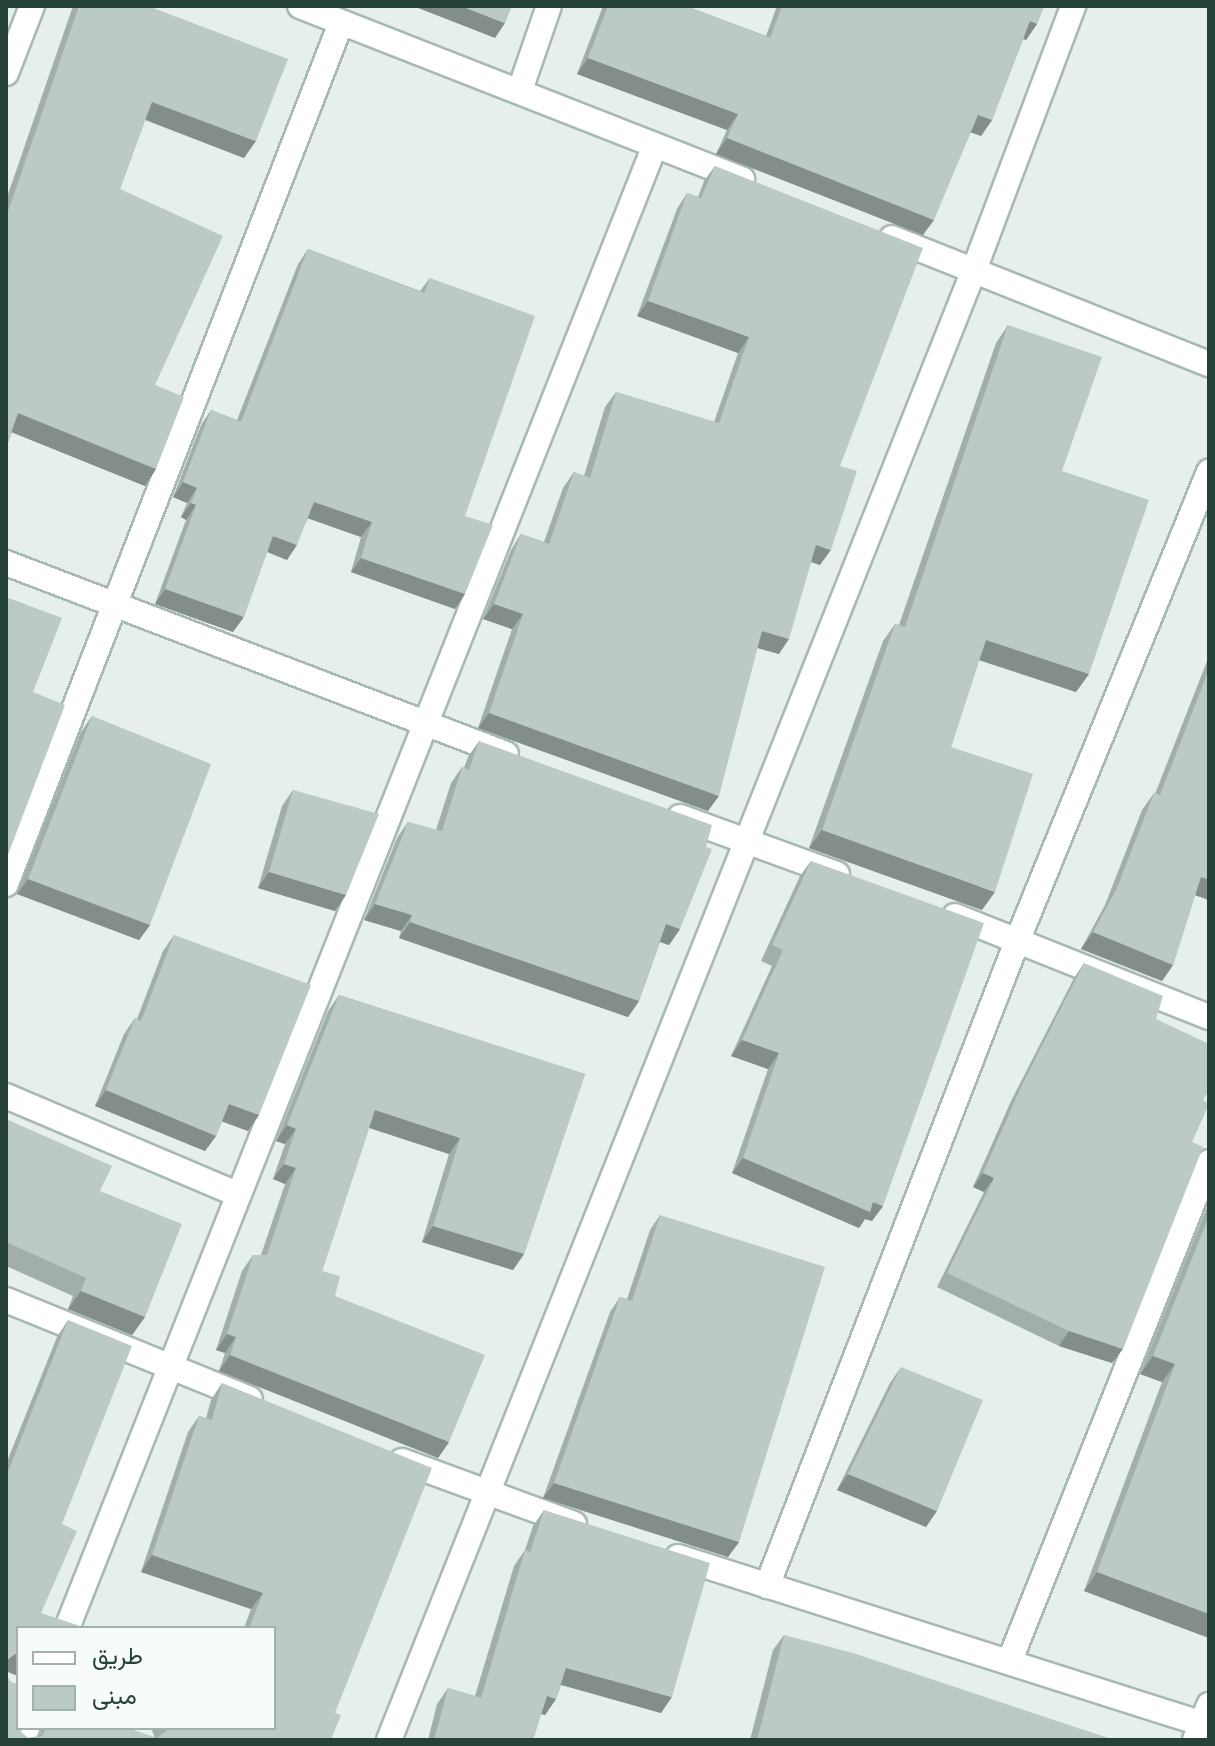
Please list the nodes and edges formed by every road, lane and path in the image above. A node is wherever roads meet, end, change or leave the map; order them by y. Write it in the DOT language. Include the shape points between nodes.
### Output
graph roads {
  1 [pos="32,6"];
  2 [pos="300,6"];
  3 [pos="549,6"];
  4 [pos="1073,6"];
  5 [pos="341,23"];
  6 [pos="6,73"];
  7 [pos="520,90"];
  8 [pos="655,145"];
  9 [pos="771,191"];
  10 [pos="872,231"];
  11 [pos="974,270"];
  12 [pos="1209,364"];
  13 [pos="1209,472"];
  14 [pos="6,563"];
  15 [pos="111,604"];
  16 [pos="427,726"];
  17 [pos="528,762"];
  18 [pos="658,809"];
  19 [pos="744,840"];
  20 [pos="860,882"];
  21 [pos="6,884"];
  22 [pos="932,908"];
  23 [pos="1018,939"];
  24 [pos="1209,1017"];
  25 [pos="6,1096"];
  26 [pos="1209,1162"];
  27 [pos="237,1194"];
  28 [pos="6,1300"];
  29 [pos="171,1367"];
  30 [pos="272,1408"];
  31 [pos="373,1449"];
  32 [pos="488,1496"];
  33 [pos="605,1534"];
  34 [pos="649,1548"];
  35 [pos="767,1586"];
  36 [pos="68,1626"];
  37 [pos="1010,1660"];
  38 [pos="1204,1724"];
  39 [pos="389,1740"];
  1 -- 6 [label="street"];
  2 -- 5 [label="street"];
  3 -- 7 [label="street"];
  4 -- 11 [label="street"];
  5 -- 7 [label="street"];
  5 -- 15 [label="street"];
  7 -- 8 [label="street"];
  8 -- 9 [label="street"];
  8 -- 16 [label="street"];
  10 -- 11 [label="street"];
  11 -- 12 [label="street"];
  11 -- 19 [label="street"];
  13 -- 23 [label="street"];
  14 -- 15 [label="street"];
  15 -- 16 [label="street"];
  15 -- 21 [label="street"];
  16 -- 17 [label="street"];
  16 -- 27 [label="street"];
  18 -- 19 [label="street"];
  19 -- 20 [label="street"];
  19 -- 32 [label="street"];
  22 -- 23 [label="street"];
  23 -- 24 [label="street"];
  23 -- 35 [label="street"];
  25 -- 27 [label="street"];
  26 -- 37 [label="street"];
  27 -- 29 [label="street"];
  28 -- 29 [label="street"];
  29 -- 30 [label="street"];
  29 -- 36 [label="street"];
  31 -- 32 [label="street"];
  32 -- 33 [label="street"];
  32 -- 39 [label="street"];
  34 -- 35 [label="street"];
  35 -- 37 [label="street"];
  37 -- 38 [label="street"];
}
